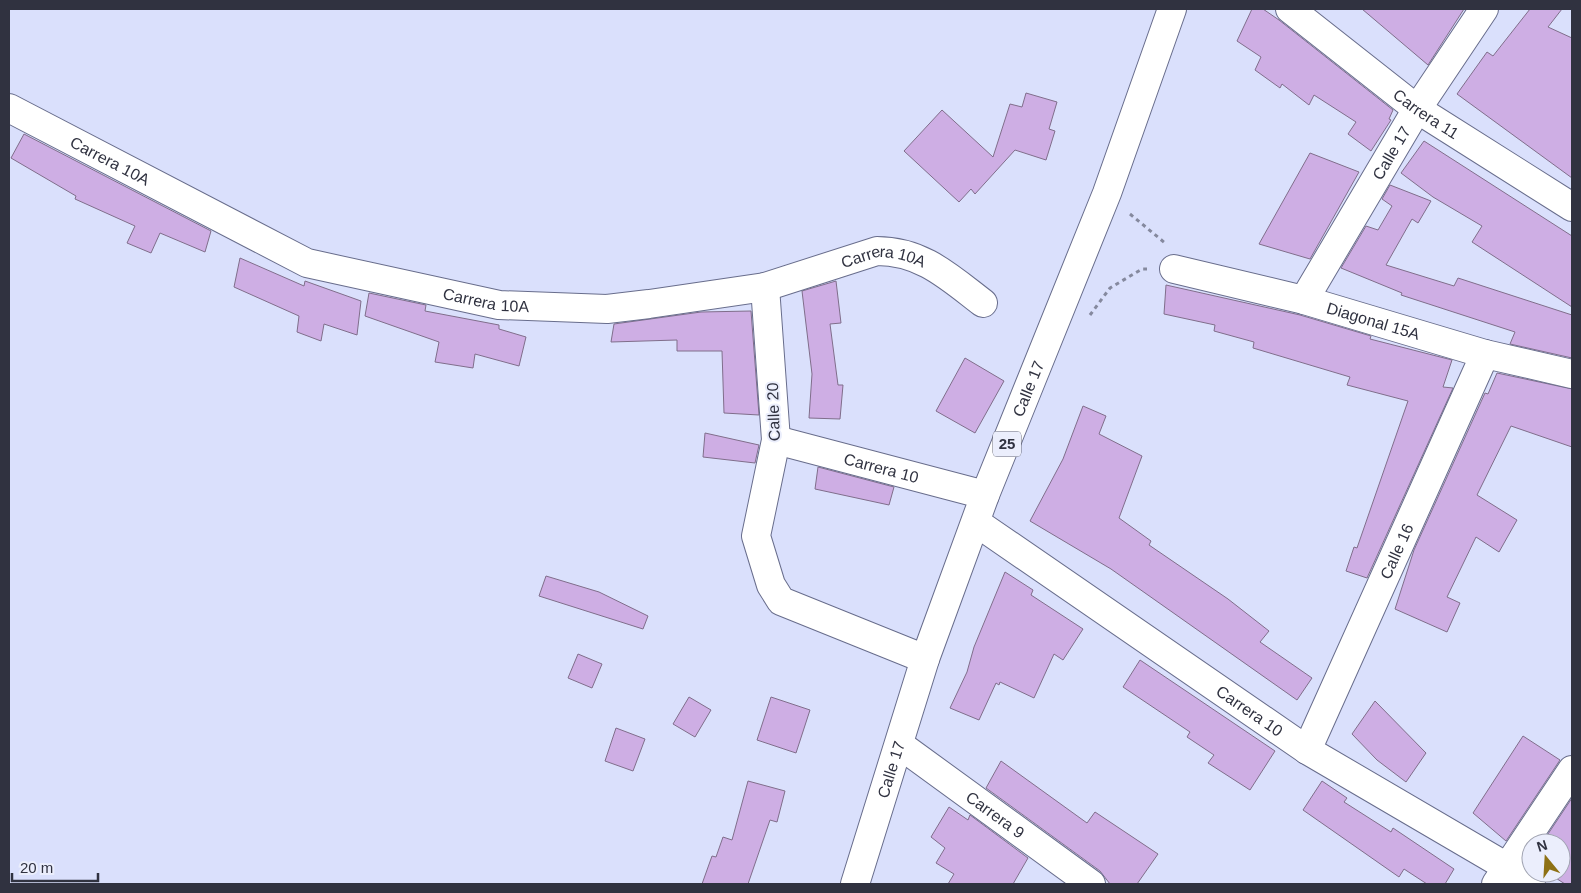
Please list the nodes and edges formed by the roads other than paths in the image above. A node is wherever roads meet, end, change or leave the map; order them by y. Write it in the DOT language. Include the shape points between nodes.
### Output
graph roads {
  1 [pos="1172,9"];
  2 [pos="1290,9"];
  3 [pos="1484,9"];
  4 [pos="9,108"];
  5 [pos="1417,109"];
  6 [pos="1572,207"];
  7 [pos="1174,269"];
  8 [pos="765,286"];
  9 [pos="1304,300"];
  10 [pos="983,303"];
  11 [pos="1486,354"];
  12 [pos="1572,374"];
  13 [pos="776,440"];
  14 [pos="986,495"];
  15 [pos="977,523"];
  16 [pos="926,659"];
  17 [pos="900,745"];
  18 [pos="1307,750"];
  19 [pos="1572,770"];
  20 [pos="1501,876"];
  21 [pos="854,884"];
  22 [pos="1091,884"];
  23 [pos="1531,884"];
  1 -- 14 [label="main road, Calle 17 / 25" via="1107,193"];
  2 -- 5 [label="main road, Carrera 11"];
  3 -- 5 [label="main road, Calle 17"];
  4 -- 8 [label="main road, Carrera 10A" via="307,263 499,305 607,309"];
  5 -- 6 [label="main road, Carrera 11"];
  5 -- 9 [label="main road, Calle 17"];
  7 -- 9 [label="main road, Diagonal 15A"];
  8 -- 10 [label="main road, Carrera 10A" via="877,251 896,251 936,267"];
  8 -- 13 [label="main road, Calle 20"];
  9 -- 11 [label="main road, Diagonal 15A"];
  11 -- 12 [label="main road, Diagonal 15A"];
  11 -- 18 [label="main road, Calle 16"];
  13 -- 14 [label="main road, Carrera 10"];
  13 -- 16 [label="main road, Calle 20" via="756,536 771,585 781,602"];
  14 -- 15 [label="main road, Calle 17 / 25"];
  15 -- 16 [label="main road, Calle 17 / 25"];
  15 -- 18 [label="main road, Carrera 10"];
  16 -- 17 [label="main road, Calle 17 / 25"];
  17 -- 21 [label="main road, Calle 17 / 25"];
  17 -- 22 [label="main road, Carrera 9"];
  18 -- 20 [label="main road, Carrera 10"];
  19 -- 20 [label="main road"];
  20 -- 23 [label="main road, Carrera 10"];
}
